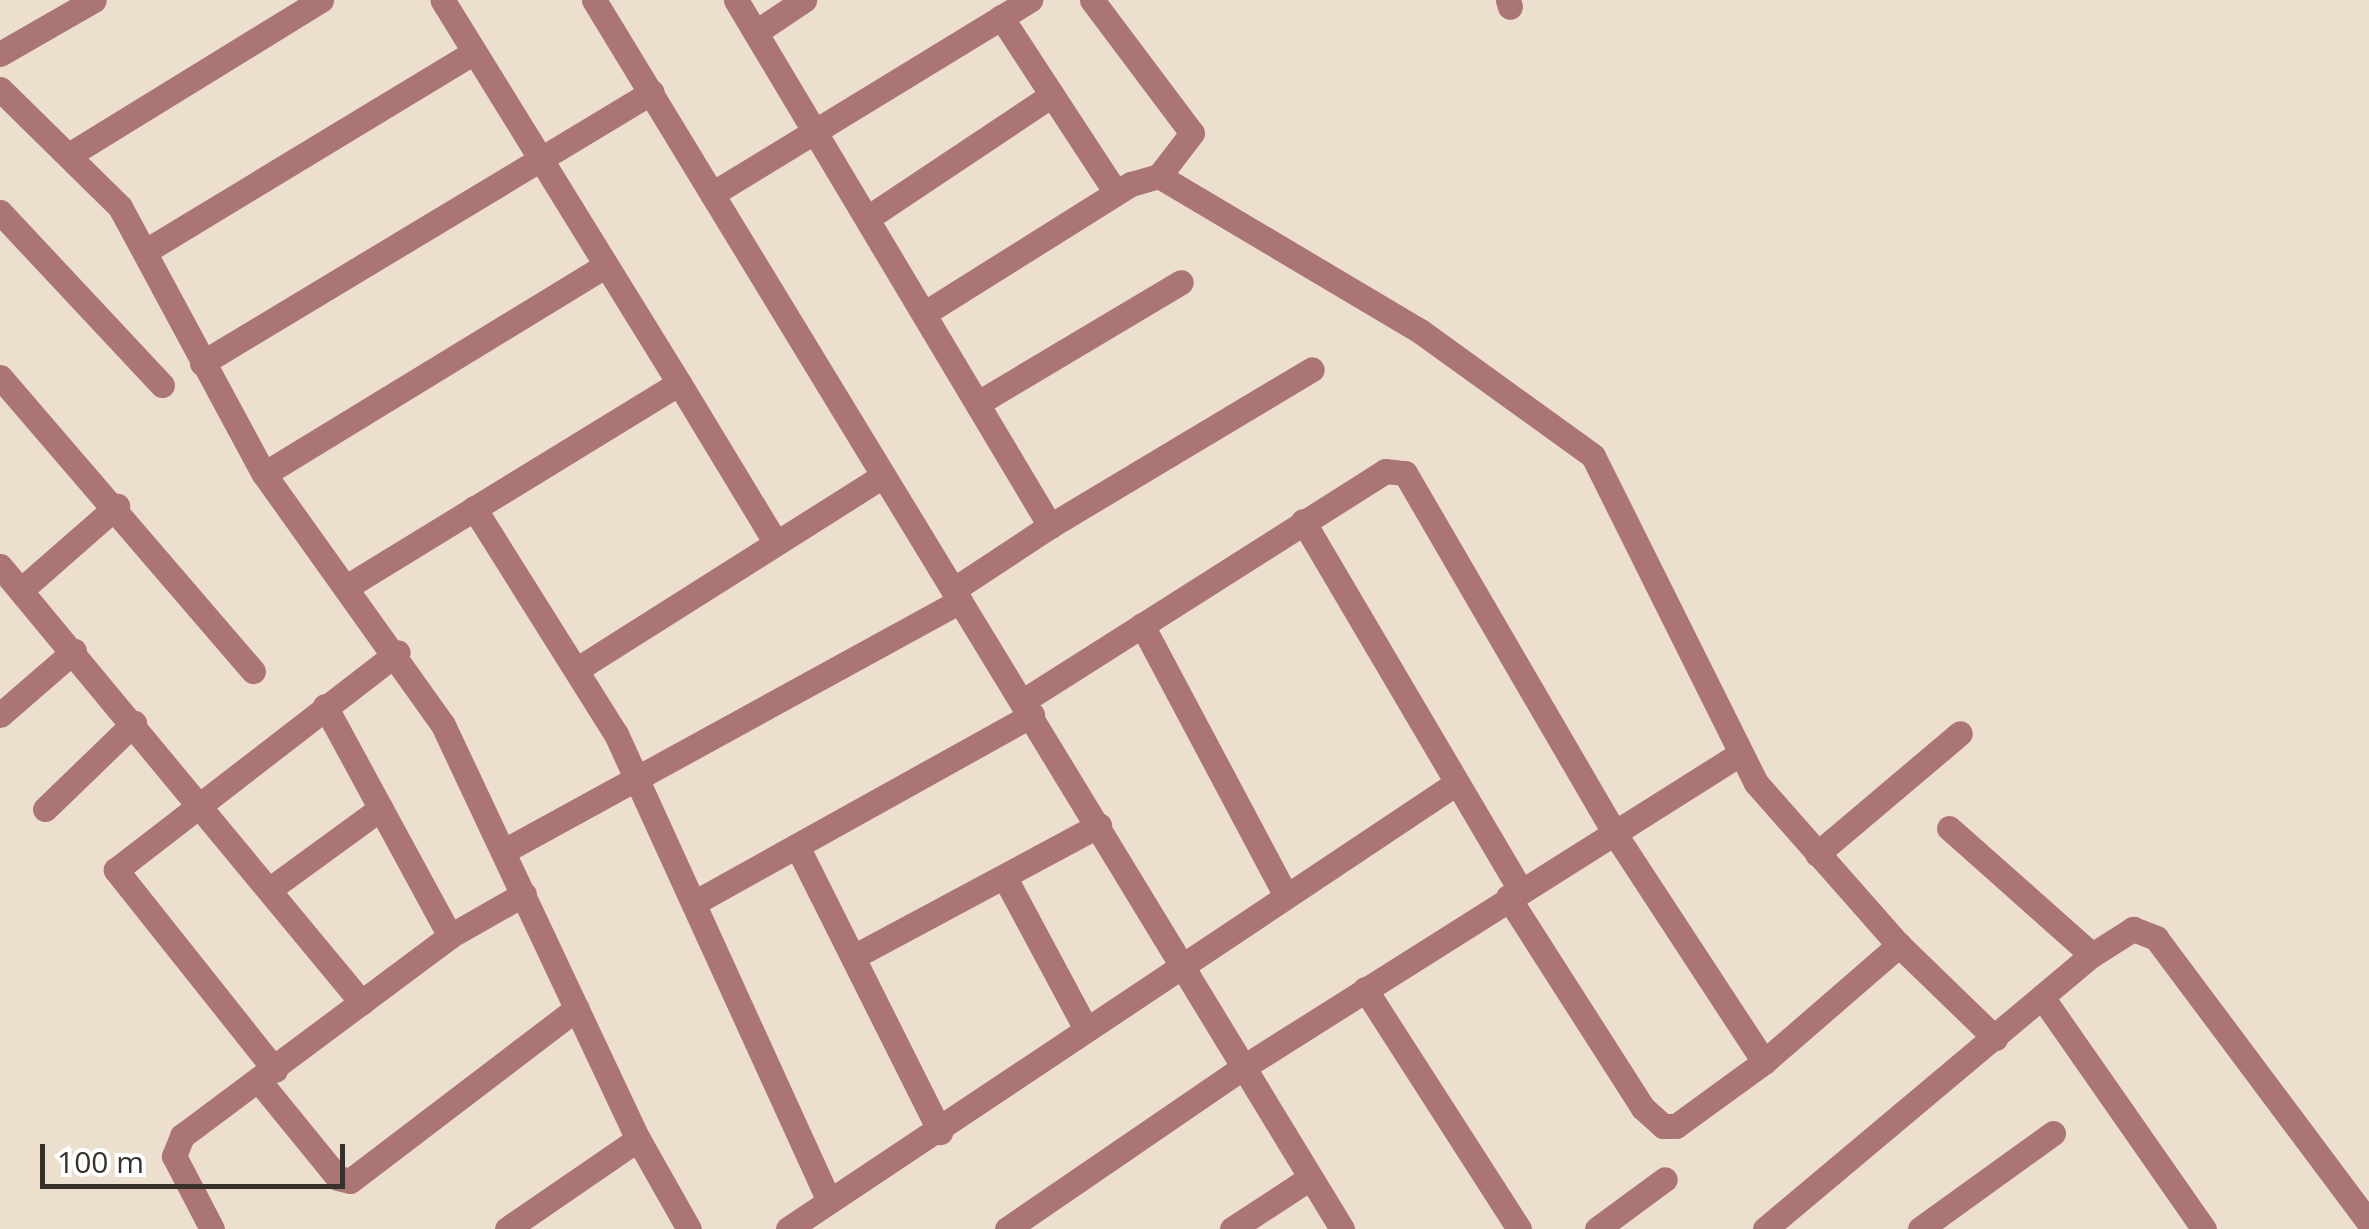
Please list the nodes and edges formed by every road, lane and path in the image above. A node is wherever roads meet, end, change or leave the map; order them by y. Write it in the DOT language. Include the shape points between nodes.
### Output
graph roads {
  1 [pos="321,0"];
  2 [pos="442,0"];
  3 [pos="594,0"];
  4 [pos="736,0"];
  5 [pos="804,0"];
  6 [pos="1030,0"];
  7 [pos="1092,0"];
  8 [pos="91,1"];
  9 [pos="1002,18"];
  10 [pos="756,32"];
  11 [pos="473,53"];
  12 [pos="0,54"];
  13 [pos="0,89"];
  14 [pos="652,92"];
  15 [pos="1052,95"];
  16 [pos="815,128"];
  17 [pos="69,155"];
  18 [pos="539,159"];
  19 [pos="1160,176"];
  20 [pos="1116,193"];
  21 [pos="712,194"];
  22 [pos="0,212"];
  23 [pos="869,217"];
  24 [pos="149,249"];
  25 [pos="606,266"];
  26 [pos="1181,282"];
  27 [pos="925,313"];
  28 [pos="202,364"];
  29 [pos="1312,368"];
  30 [pos="0,377"];
  31 [pos="679,383"];
  32 [pos="162,385"];
  33 [pos="978,403"];
  34 [pos="264,474"];
  35 [pos="880,478"];
  36 [pos="117,506"];
  37 [pos="474,508"];
  38 [pos="1303,520"];
  39 [pos="1050,526"];
  40 [pos="776,543"];
  41 [pos="0,566"];
  42 [pos="348,586"];
  43 [pos="21,590"];
  44 [pos="956,595"];
  45 [pos="1142,626"];
  46 [pos="74,651"];
  47 [pos="398,652"];
  48 [pos="579,668"];
  49 [pos="253,670"];
  50 [pos="325,706"];
  51 [pos="1027,708"];
  52 [pos="0,715"];
  53 [pos="134,723"];
  54 [pos="1960,733"];
  55 [pos="1738,754"];
  56 [pos="636,784"];
  57 [pos="1455,784"];
  58 [pos="198,800"];
  59 [pos="381,808"];
  60 [pos="45,809"];
  61 [pos="1099,825"];
  62 [pos="1949,828"];
  63 [pos="1613,831"];
  64 [pos="797,846"];
  65 [pos="504,851"];
  66 [pos="1817,854"];
  67 [pos="1005,878"];
  68 [pos="270,888"];
  69 [pos="1514,893"];
  70 [pos="524,894"];
  71 [pos="1286,896"];
  72 [pos="694,903"];
  73 [pos="450,936"];
  74 [pos="1899,945"];
  75 [pos="2092,955"];
  76 [pos="856,956"];
  77 [pos="1178,967"];
  78 [pos="1365,989"];
  79 [pos="2042,996"];
  80 [pos="362,1003"];
  81 [pos="577,1008"];
  82 [pos="1086,1029"];
  83 [pos="1995,1038"];
  84 [pos="1764,1062"];
  85 [pos="1242,1068"];
  86 [pos="267,1075"];
  87 [pos="940,1132"];
  88 [pos="2053,1132"];
  89 [pos="638,1138"];
  90 [pos="1310,1178"];
  91 [pos="1666,1179"];
  92 [pos="829,1201"];
  93 [pos="2369,1223"];
  94 [pos="516,1226"];
  95 [pos="212,1229"];
  96 [pos="689,1229"];
  97 [pos="788,1229"];
  98 [pos="1006,1229"];
  99 [pos="1232,1229"];
  100 [pos="1342,1229"];
  101 [pos="1519,1229"];
  102 [pos="1598,1229"];
  103 [pos="1765,1229"];
  104 [pos="1920,1229"];
  105 [pos="2204,1229"];
  1 -- 17 [label="street"];
  2 -- 11 [label="street"];
  3 -- 14 [label="street"];
  4 -- 10 [label="street"];
  5 -- 10 [label="street"];
  6 -- 9 [label="street"];
  7 -- 19 [label="street" via="1192,133"];
  8 -- 12 [label="street"];
  9 -- 15 [label="street"];
  9 -- 16 [label="street"];
  10 -- 16 [label="street"];
  11 -- 18 [label="street"];
  11 -- 24 [label="street"];
  13 -- 17 [label="street"];
  14 -- 18 [label="street"];
  14 -- 21 [label="street"];
  15 -- 20 [label="street"];
  15 -- 23 [label="street"];
  16 -- 21 [label="street"];
  16 -- 23 [label="street"];
  17 -- 24 [label="street"];
  18 -- 25 [label="street"];
  18 -- 28 [label="street"];
  19 -- 20 [label="street"];
  19 -- 55 [label="street" via="1420,331 1593,456"];
  20 -- 27 [label="street"];
  21 -- 35 [label="street"];
  22 -- 32 [label="street"];
  23 -- 27 [label="street"];
  24 -- 28 [label="street"];
  25 -- 31 [label="street"];
  25 -- 34 [label="street"];
  26 -- 33 [label="street"];
  27 -- 33 [label="street"];
  28 -- 34 [label="street"];
  29 -- 39 [label="street"];
  30 -- 36 [label="street"];
  31 -- 37 [label="street"];
  31 -- 40 [label="street"];
  33 -- 39 [label="street"];
  34 -- 42 [label="street"];
  35 -- 40 [label="street"];
  35 -- 44 [label="street"];
  36 -- 43 [label="street"];
  36 -- 49 [label="street"];
  37 -- 42 [label="street"];
  37 -- 48 [label="street"];
  38 -- 45 [label="street"];
  38 -- 57 [label="street"];
  38 -- 63 [label="street" via="1385,471 1414,481"];
  39 -- 44 [label="street"];
  40 -- 48 [label="street"];
  41 -- 43 [label="street"];
  42 -- 47 [label="street"];
  43 -- 46 [label="street"];
  44 -- 51 [label="street"];
  44 -- 56 [label="street"];
  45 -- 51 [label="street"];
  45 -- 71 [label="street"];
  46 -- 52 [label="street"];
  46 -- 53 [label="street"];
  47 -- 50 [label="street"];
  47 -- 65 [label="street"];
  48 -- 56 [label="street"];
  50 -- 58 [label="street"];
  50 -- 59 [label="street"];
  51 -- 61 [label="street"];
  51 -- 64 [label="street"];
  53 -- 58 [label="street"];
  53 -- 60 [label="street"];
  54 -- 66 [label="street"];
  55 -- 63 [label="street"];
  55 -- 66 [label="street"];
  56 -- 65 [label="street"];
  56 -- 72 [label="street"];
  57 -- 69 [label="street"];
  57 -- 71 [label="street"];
  58 -- 68 [label="street"];
  58 -- 86 [label="street" via="116,870"];
  59 -- 68 [label="street"];
  59 -- 73 [label="street"];
  61 -- 67 [label="street"];
  61 -- 77 [label="street"];
  62 -- 75 [label="street"];
  63 -- 69 [label="street"];
  63 -- 84 [label="street"];
  64 -- 72 [label="street"];
  64 -- 76 [label="street"];
  65 -- 70 [label="street"];
  66 -- 74 [label="street"];
  67 -- 76 [label="street"];
  67 -- 82 [label="street"];
  68 -- 80 [label="street"];
  69 -- 78 [label="street"];
  69 -- 84 [label="street" via="1655,1121 1676,1126"];
  70 -- 73 [label="street"];
  70 -- 81 [label="street"];
  71 -- 77 [label="street"];
  72 -- 92 [label="street"];
  73 -- 80 [label="street"];
  74 -- 83 [label="street"];
  74 -- 84 [label="street"];
  75 -- 79 [label="street"];
  75 -- 93 [label="street" via="2134,929 2156,938"];
  76 -- 87 [label="street"];
  77 -- 82 [label="street"];
  77 -- 85 [label="street"];
  78 -- 85 [label="street"];
  78 -- 101 [label="street"];
  79 -- 83 [label="street"];
  79 -- 105 [label="street"];
  80 -- 86 [label="street"];
  81 -- 86 [label="street" via="350,1181 338,1178"];
  81 -- 89 [label="street"];
  82 -- 87 [label="street"];
  83 -- 103 [label="street"];
  85 -- 90 [label="street"];
  85 -- 98 [label="street"];
  86 -- 95 [label="street" via="174,1145"];
  87 -- 92 [label="street"];
  88 -- 104 [label="street"];
  89 -- 94 [label="street"];
  89 -- 96 [label="street"];
  90 -- 99 [label="street"];
  90 -- 100 [label="street"];
  91 -- 102 [label="street"];
  92 -- 97 [label="street"];
}
